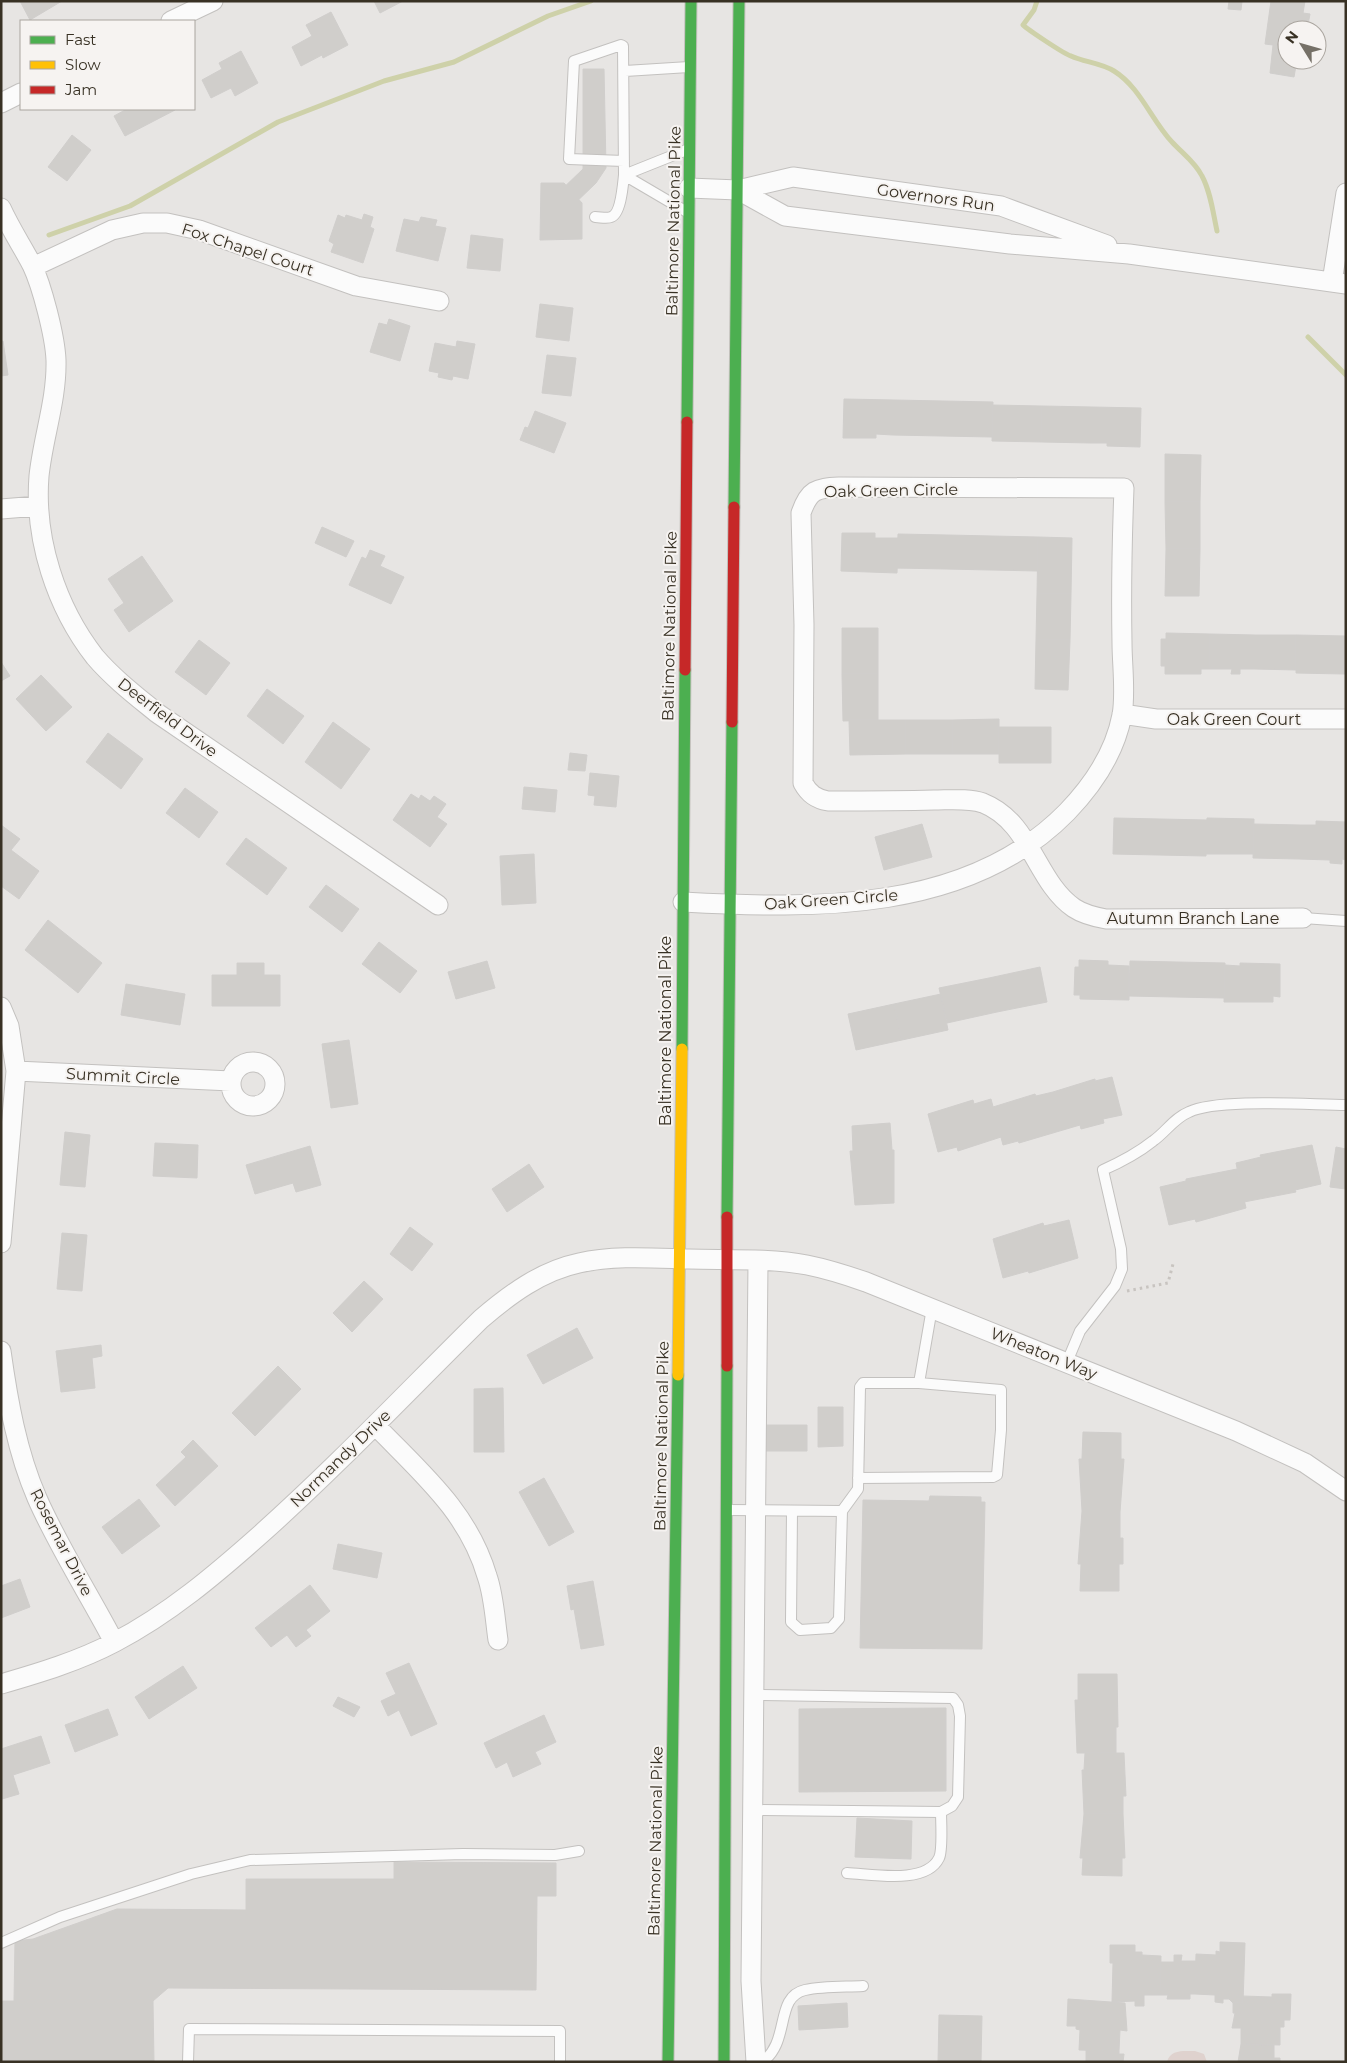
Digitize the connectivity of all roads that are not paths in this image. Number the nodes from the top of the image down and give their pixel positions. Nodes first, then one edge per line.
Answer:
1 (213, 1) edge
2 (691, 1) edge
3 (739, 1) edge
4 (173, 20) edge
5 (690, 67) junction
6 (625, 70) junction
7 (20, 94) edge
8 (1, 103) edge
9 (690, 148) junction
10 (624, 162) junction
11 (624, 176) junction
12 (689, 188) junction
13 (738, 190) junction
14 (1346, 193) edge
15 (1, 208) edge
16 (689, 213) junction
17 (595, 217) dead end
18 (1344, 219) edge
19 (1129, 254) junction
20 (33, 267) junction
21 (1339, 283) edge
22 (439, 301) dead end
23 (38, 506) junction
24 (1, 509) edge
25 (1122, 714) junction
26 (1346, 719) edge
27 (1028, 844) junction
28 (683, 902) junction
29 (438, 905) dead end
30 (730, 905) junction
31 (1303, 918) joint
32 (1346, 921) edge
33 (1, 1006) edge
34 (16, 1071) junction
35 (231, 1081) dead end
36 (1346, 1105) edge
37 (1, 1243) edge
38 (680, 1259) junction
39 (727, 1260) junction
40 (758, 1262) junction
41 (932, 1308) junction
42 (1, 1351) edge
43 (1066, 1362) junction
44 (919, 1383) junction
45 (375, 1425) junction
46 (858, 1478) junction
47 (1346, 1491) edge
48 (726, 1510) junction
49 (755, 1510) junction
50 (792, 1511) junction
51 (842, 1511) junction
52 (498, 1640) dead end
53 (114, 1642) junction
54 (1, 1684) edge
55 (754, 1695) junction
56 (752, 1810) junction
57 (941, 1812) junction
58 (579, 1851) dead end
59 (848, 1873) dead end
60 (1, 1943) edge
61 (863, 1986) dead end
62 (188, 2062) edge
63 (560, 2062) edge
64 (668, 2062) edge
65 (724, 2062) edge
66 (756, 2062) edge
67 (762, 2062) edge

1 - 4 street
2 - 5 main road, Baltimore National Pike
3 - 13 main road
5 - 6 lane
5 - 9 main road, Baltimore National Pike
6 - 10 lane
6 - 10 lane
7 - 8 street
9 - 11 lane
9 - 12 main road, Baltimore National Pike
10 - 11 lane
11 - 16 lane
11 - 17 lane
12 - 13 street, Governors Run
12 - 16 main road, Baltimore National Pike
13 - 19 street, Governors Run
13 - 19 street, Governors Run
13 - 30 main road
14 - 18 street
15 - 20 street, Deerfield Drive
16 - 28 main road, Baltimore National Pike
18 - 21 street
19 - 21 street, Governors Run
20 - 22 street, Fox Chapel Court
20 - 23 street, Deerfield Drive
23 - 24 street
23 - 29 street, Deerfield Drive
25 - 26 street, Oak Green Court
25 - 27 street, Oak Green Circle
25 - 27 street, Oak Green Circle
27 - 30 street, Oak Green Circle
27 - 31 street, Autumn Branch Lane
28 - 30 street, Oak Green Circle
28 - 38 main road, Baltimore National Pike
30 - 39 main road
31 - 32 lane
33 - 34 street
34 - 35 street, Summit Circle
34 - 37 street
36 - 43 lane
38 - 39 street, Normandy Drive
38 - 45 street, Normandy Drive
38 - 64 main road, Baltimore National Pike
39 - 40 street, Wheaton Way
39 - 48 main road
40 - 41 street, Wheaton Way
40 - 49 street
41 - 43 street, Wheaton Way
41 - 44 lane
42 - 53 street, Rosemar Drive
43 - 47 street, Wheaton Way
44 - 46 lane
44 - 46 lane
45 - 52 street
45 - 53 street, Normandy Drive
46 - 51 lane
48 - 49 lane
48 - 65 main road
49 - 50 lane
49 - 55 street
50 - 51 lane
50 - 51 lane
53 - 54 street, Normandy Drive
55 - 56 street
55 - 57 lane
56 - 57 lane
56 - 66 street
57 - 59 lane
58 - 60 lane
61 - 67 lane
62 - 63 lane

